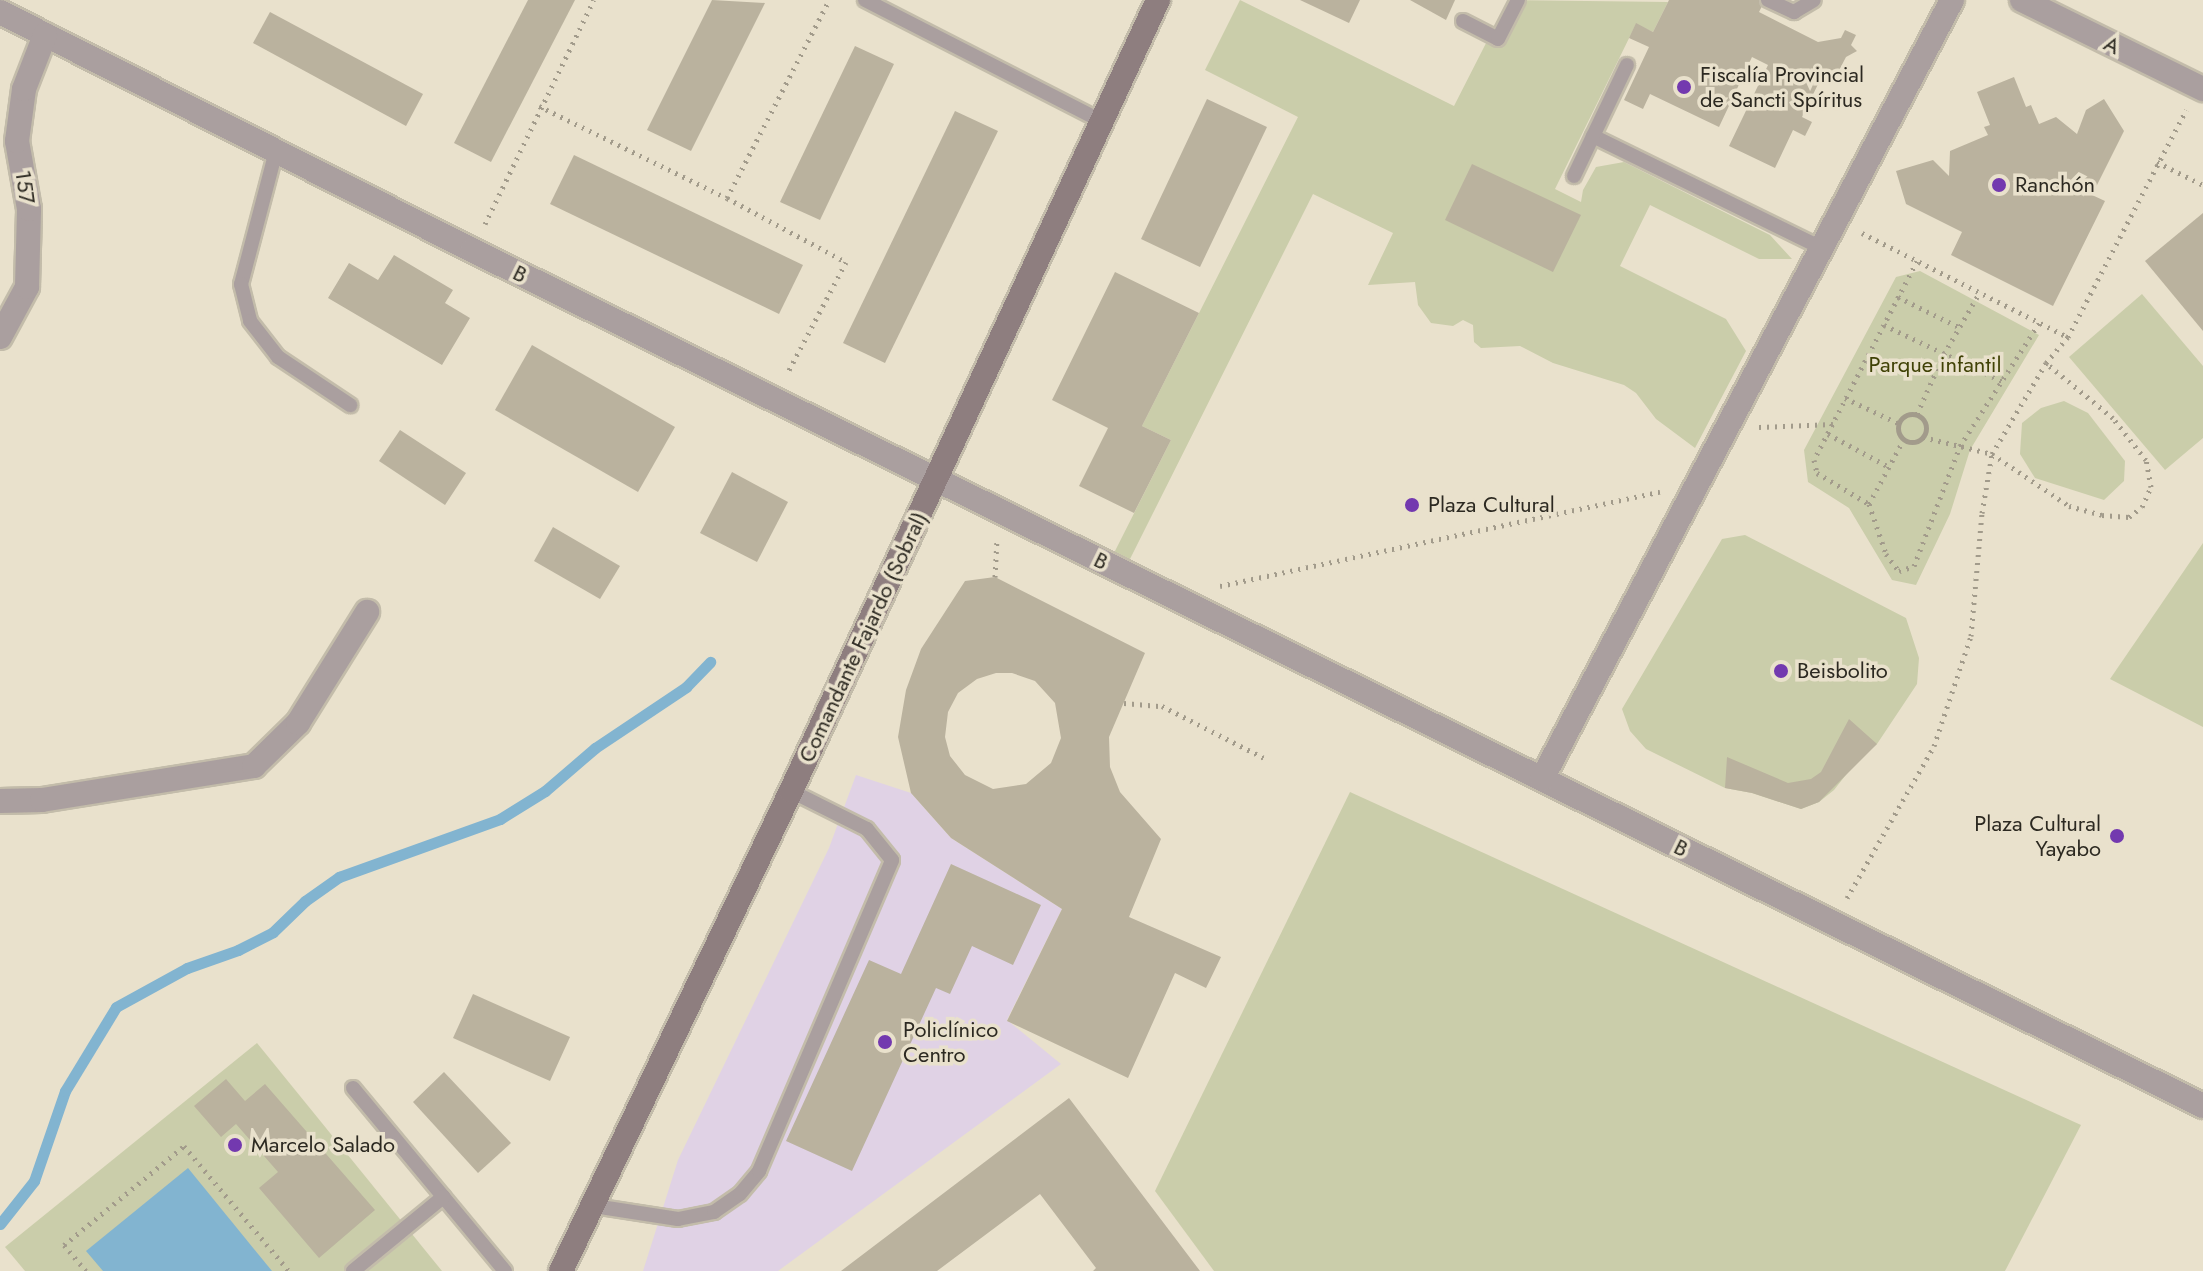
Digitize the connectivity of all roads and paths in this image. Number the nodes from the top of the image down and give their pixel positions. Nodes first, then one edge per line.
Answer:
1 (594, 0) edge
2 (829, 0) edge
3 (865, 0) edge
4 (1158, 0) edge
5 (1518, 0) edge
6 (1768, 0) edge
7 (1814, 0) edge
8 (1952, 0) edge
9 (2022, 0) edge
10 (0, 12) edge
11 (1463, 21) dead end
12 (45, 35) junction
13 (1627, 65) dead end
14 (2197, 95) edge
15 (539, 106) junction
16 (1101, 121) junction
17 (1593, 136) junction
18 (276, 151) junction
19 (2157, 162) junction
20 (1574, 176) dead end
21 (2203, 185) edge
22 (727, 198) junction
23 (1850, 227) dead end
24 (1822, 248) junction
25 (472, 250) junction
26 (1917, 261) junction
27 (1980, 292) junction
28 (1898, 297) junction
29 (2040, 322) junction
30 (1884, 325) junction
31 (1961, 328) junction
32 (0, 337) edge
33 (2068, 337) junction
34 (1944, 354) junction
35 (2046, 363) junction
36 (2002, 381) junction
37 (1845, 398) junction
38 (773, 399) junction
39 (350, 405) dead end
40 (1917, 414) junction
41 (1898, 423) junction
42 (1833, 424) junction
43 (1746, 427) dead end
44 (1828, 434) junction
45 (1923, 437) junction
46 (1904, 439) junction
47 (1960, 446) junction
48 (1992, 454) junction
49 (1889, 467) junction
50 (936, 480) junction
51 (1698, 484) junction
52 (1869, 504) junction
53 (1172, 597) junction
54 (367, 612) dead end
55 (1124, 703) dead end
56 (1264, 758) dead end
57 (1542, 779) junction
58 (791, 791) junction
59 (0, 801) edge
60 (1844, 903) dead end
61 (353, 1088) dead end
62 (2203, 1106) edge
63 (443, 1197) junction
64 (594, 1206) junction
65 (86, 1271) edge
66 (289, 1271) edge
67 (353, 1271) edge
68 (505, 1271) edge
69 (561, 1271) edge

1 - 15 path
2 - 22 path
3 - 16 lane
4 - 16 main road, Comandante Fajardo (Sobral)
5 - 11 lane
6 - 7 lane
8 - 24 street
9 - 14 street, A
10 - 12 street, B
12 - 18 street, B
12 - 32 street, 157
13 - 17 lane
14 - 19 path
15 - 22 path
15 - 25 path
16 - 50 main road, Comandante Fajardo (Sobral)
17 - 20 lane
17 - 24 lane
18 - 25 street, B
18 - 39 lane
19 - 21 path
19 - 33 path
22 - 38 path
23 - 26 path
24 - 51 street
25 - 38 street, B
26 - 27 path
26 - 28 path
27 - 29 path
27 - 31 path
28 - 30 path
28 - 31 path
29 - 33 path
29 - 36 path
30 - 34 path
30 - 37 path
31 - 34 path
33 - 35 path
34 - 36 path
34 - 40 path
35 - 48 path
35 - 48 path
36 - 47 path
37 - 41 path
37 - 42 path
38 - 50 street, B
40 - 41 path
40 - 45 path
41 - 46 path
42 - 43 path
42 - 44 path
44 - 49 path
44 - 52 path
45 - 46 path
45 - 47 path
46 - 49 path
47 - 48 path
47 - 52 path
48 - 60 path
49 - 52 path
50 - 53 street, B
50 - 58 main road, Comandante Fajardo (Sobral)
51 - 53 path
51 - 57 street
53 - 57 street, B
54 - 59 street
55 - 56 path
57 - 62 street, B
58 - 64 main road, Comandante Fajardo (Sobral)
58 - 64 lane
61 - 63 lane
63 - 67 lane
63 - 68 lane
64 - 69 main road, Comandante Fajardo (Sobral)
65 - 66 path

